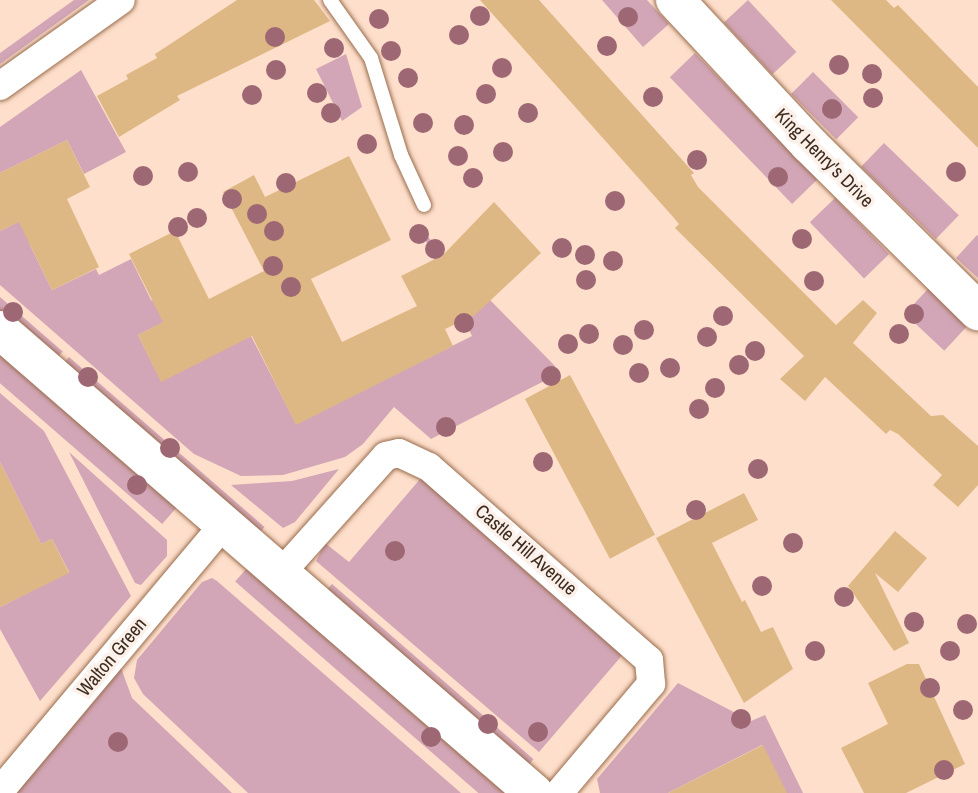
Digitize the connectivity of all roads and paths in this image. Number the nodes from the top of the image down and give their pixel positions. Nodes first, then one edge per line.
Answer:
1 (121, 0) edge
2 (330, 0) edge
3 (675, 0) edge
4 (0, 86) edge
5 (424, 205) dead end
6 (978, 312) edge
7 (0, 330) edge
8 (225, 523) junction
9 (281, 573) junction
10 (0, 791) edge
11 (534, 793) edge
12 (559, 793) edge

1 - 4 street
2 - 5 lane
3 - 6 street, King Henry's Drive
7 - 8 street
8 - 9 street
8 - 10 street, Walton Green
9 - 11 street
9 - 12 street, Castle Hill Avenue

